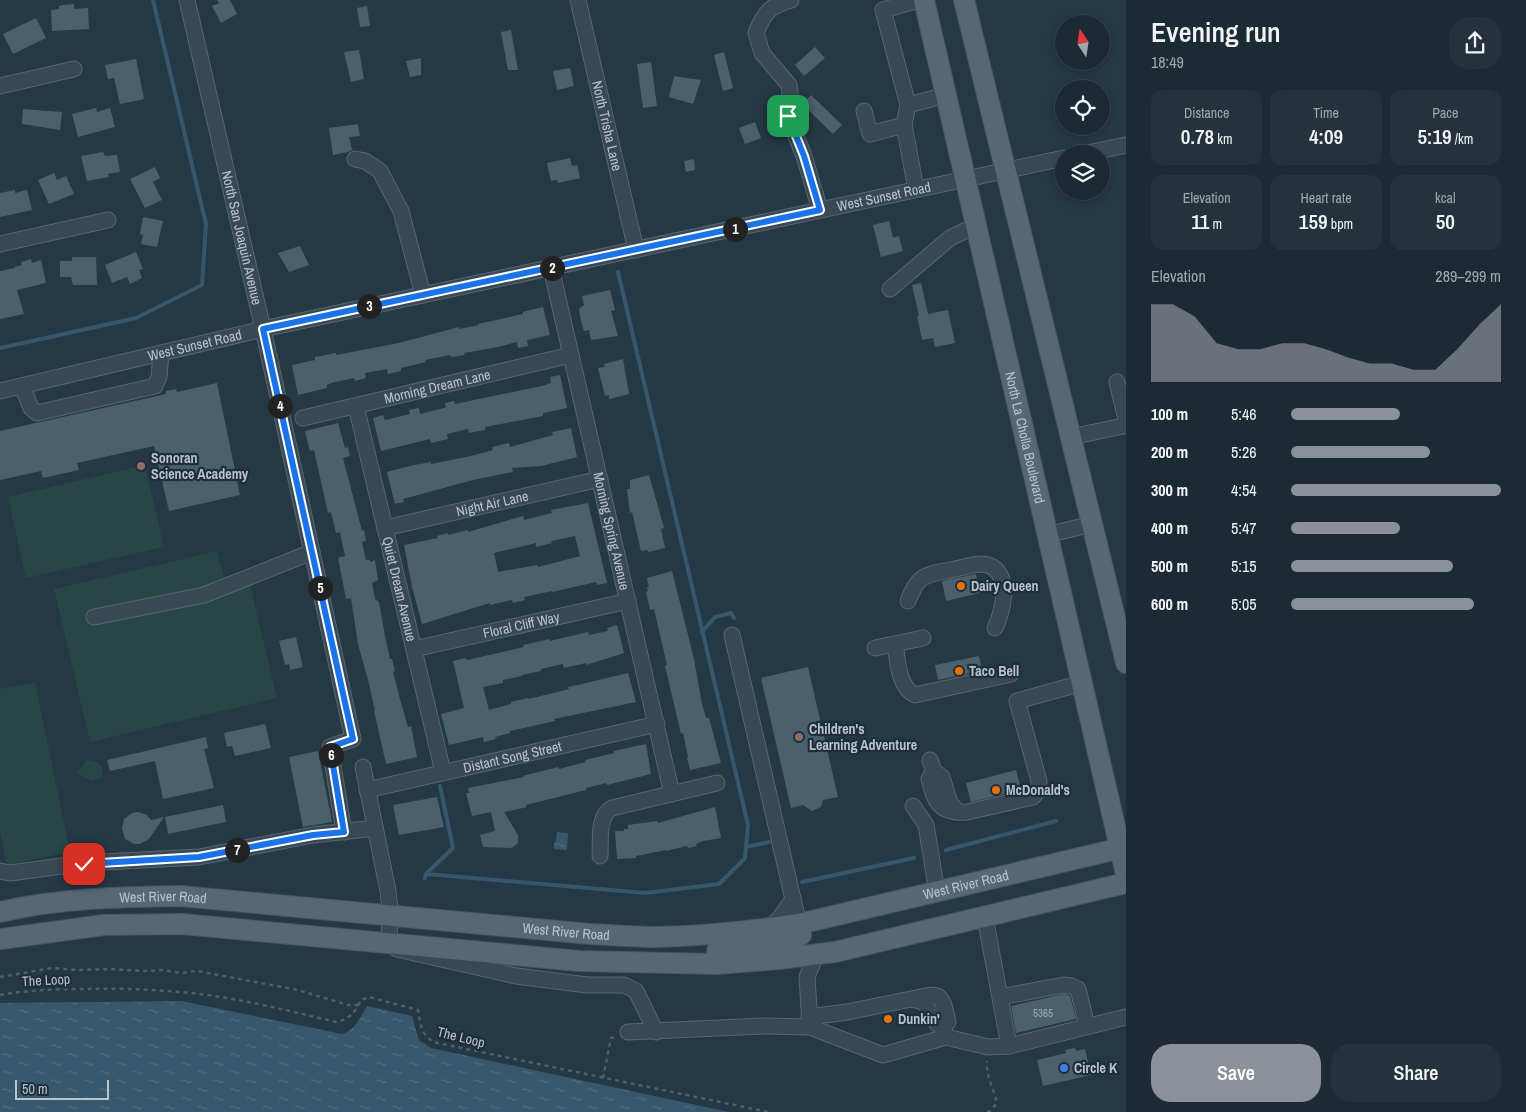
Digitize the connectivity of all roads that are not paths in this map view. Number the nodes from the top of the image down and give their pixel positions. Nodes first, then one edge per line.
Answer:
1 (188, 0) edge
2 (578, 0) edge
3 (791, 0) edge
4 (919, 0) edge
5 (924, 0) edge
6 (964, 0) edge
7 (74, 69) dead end
8 (0, 86) edge
9 (946, 95) junction
10 (908, 105) junction
11 (864, 111) dead end
12 (904, 125) junction
13 (1126, 145) edge
14 (1110, 148) edge
15 (355, 159) dead end
16 (1055, 160) edge
17 (1006, 170) junction
18 (966, 178) junction
19 (916, 189) junction
20 (820, 210) junction
21 (108, 220) dead end
22 (976, 225) junction
23 (0, 244) edge
24 (636, 250) junction
25 (551, 268) junction
26 (890, 289) dead end
27 (423, 295) junction
28 (263, 329) junction
29 (161, 353) junction
30 (571, 355) junction
31 (1117, 382) dead end
32 (22, 386) junction
33 (0, 391) edge
34 (356, 406) junction
35 (303, 418) dead end
36 (1124, 423) edge
37 (1071, 437) junction
38 (600, 479) junction
39 (1092, 524) junction
40 (385, 528) junction
41 (1048, 535) junction
42 (312, 552) junction
43 (628, 601) junction
44 (908, 601) dead end
45 (94, 618) dead end
46 (995, 628) dead end
47 (732, 635) dead end
48 (924, 638) dead end
49 (895, 644) junction
50 (875, 648) dead end
51 (414, 649) junction
52 (1126, 663) edge
53 (1011, 674) dead end
54 (1082, 683) junction
55 (656, 724) junction
56 (932, 765) dead end
57 (362, 767) dead end
58 (443, 772) junction
59 (717, 783) dead end
60 (367, 790) junction
61 (672, 794) junction
62 (913, 806) dead end
63 (375, 828) junction
64 (344, 832) junction
65 (1123, 848) edge
66 (600, 856) dead end
67 (0, 871) edge
68 (1126, 874) edge
69 (1126, 883) edge
70 (937, 892) junction
71 (793, 899) junction
72 (0, 912) edge
73 (391, 916) junction
74 (985, 916) junction
75 (799, 924) junction
76 (766, 929) junction
77 (0, 939) edge
78 (388, 942) junction
79 (816, 955) junction
80 (655, 964) junction
81 (1000, 997) junction
82 (1126, 1018) edge
83 (810, 1022) junction
84 (1087, 1026) junction
85 (628, 1032) road end
86 (656, 1032) junction
87 (945, 1032) junction
88 (1009, 1046) junction

1 - 28 street, North San Joaquin Avenue
2 - 24 street, North Trisha Lane
3 - 20 street
4 - 10 street
5 - 9 main road, North La Cholla Boulevard
6 - 17 main road
7 - 8 street
9 - 10 street
9 - 18 main road, North La Cholla Boulevard
10 - 12 street
11 - 12 street
12 - 19 street
13 - 14 street
15 - 27 street
16 - 17 street, West Sunset Road
17 - 18 street, West Sunset Road
17 - 37 main road
18 - 19 street, West Sunset Road
18 - 22 main road, North La Cholla Boulevard
19 - 20 street, West Sunset Road
20 - 24 street, West Sunset Road
21 - 23 street
22 - 26 street
22 - 41 main road, North La Cholla Boulevard
24 - 25 street, West Sunset Road
25 - 27 street, West Sunset Road
25 - 30 street, Morning Spring Avenue
27 - 28 street, West Sunset Road
28 - 29 street, West Sunset Road
28 - 42 street, North San Joaquin Avenue
29 - 32 street, West Sunset Road
29 - 32 street
30 - 34 street, Morning Dream Lane
30 - 38 street, Morning Spring Avenue
31 - 36 street
32 - 33 street, West Sunset Road
34 - 35 street, Morning Dream Lane
34 - 40 street, Quiet Dream Avenue
36 - 37 street
37 - 39 main road
38 - 40 street, Night Air Lane
38 - 43 street, Morning Spring Avenue
39 - 41 street
39 - 52 main road
40 - 51 street, Quiet Dream Avenue
41 - 54 main road, North La Cholla Boulevard
42 - 45 street
42 - 64 street, North San Joaquin Avenue
43 - 51 street, Floral Cliff Way
43 - 55 street, Morning Spring Avenue
44 - 46 street
47 - 71 street
48 - 49 street
49 - 50 street
49 - 53 street
51 - 58 street, Quiet Dream Avenue
54 - 56 street
54 - 65 main road, North La Cholla Boulevard
55 - 58 street, Distant Song Street
55 - 61 street, Morning Spring Avenue
57 - 60 street
58 - 60 street, Distant Song Street
59 - 61 street
60 - 63 street
61 - 66 street
62 - 70 street
63 - 64 street
63 - 73 street
64 - 67 street
65 - 68 main road, North La Cholla Boulevard
65 - 70 main road, West River Road
69 - 74 main road, West River Road
70 - 75 main road, West River Road
71 - 75 street
71 - 76 street
72 - 73 main road, West River Road
73 - 76 main road, West River Road
73 - 78 street
74 - 79 main road, West River Road
74 - 81 street
75 - 76 main road, West River Road
75 - 80 main road
77 - 78 main road, West River Road
78 - 80 main road, West River Road
78 - 86 street
79 - 80 main road, West River Road
79 - 83 street
81 - 84 street
81 - 88 street
82 - 84 street
83 - 86 street
83 - 87 street
83 - 87 street
84 - 88 street
85 - 86 street
87 - 88 street

